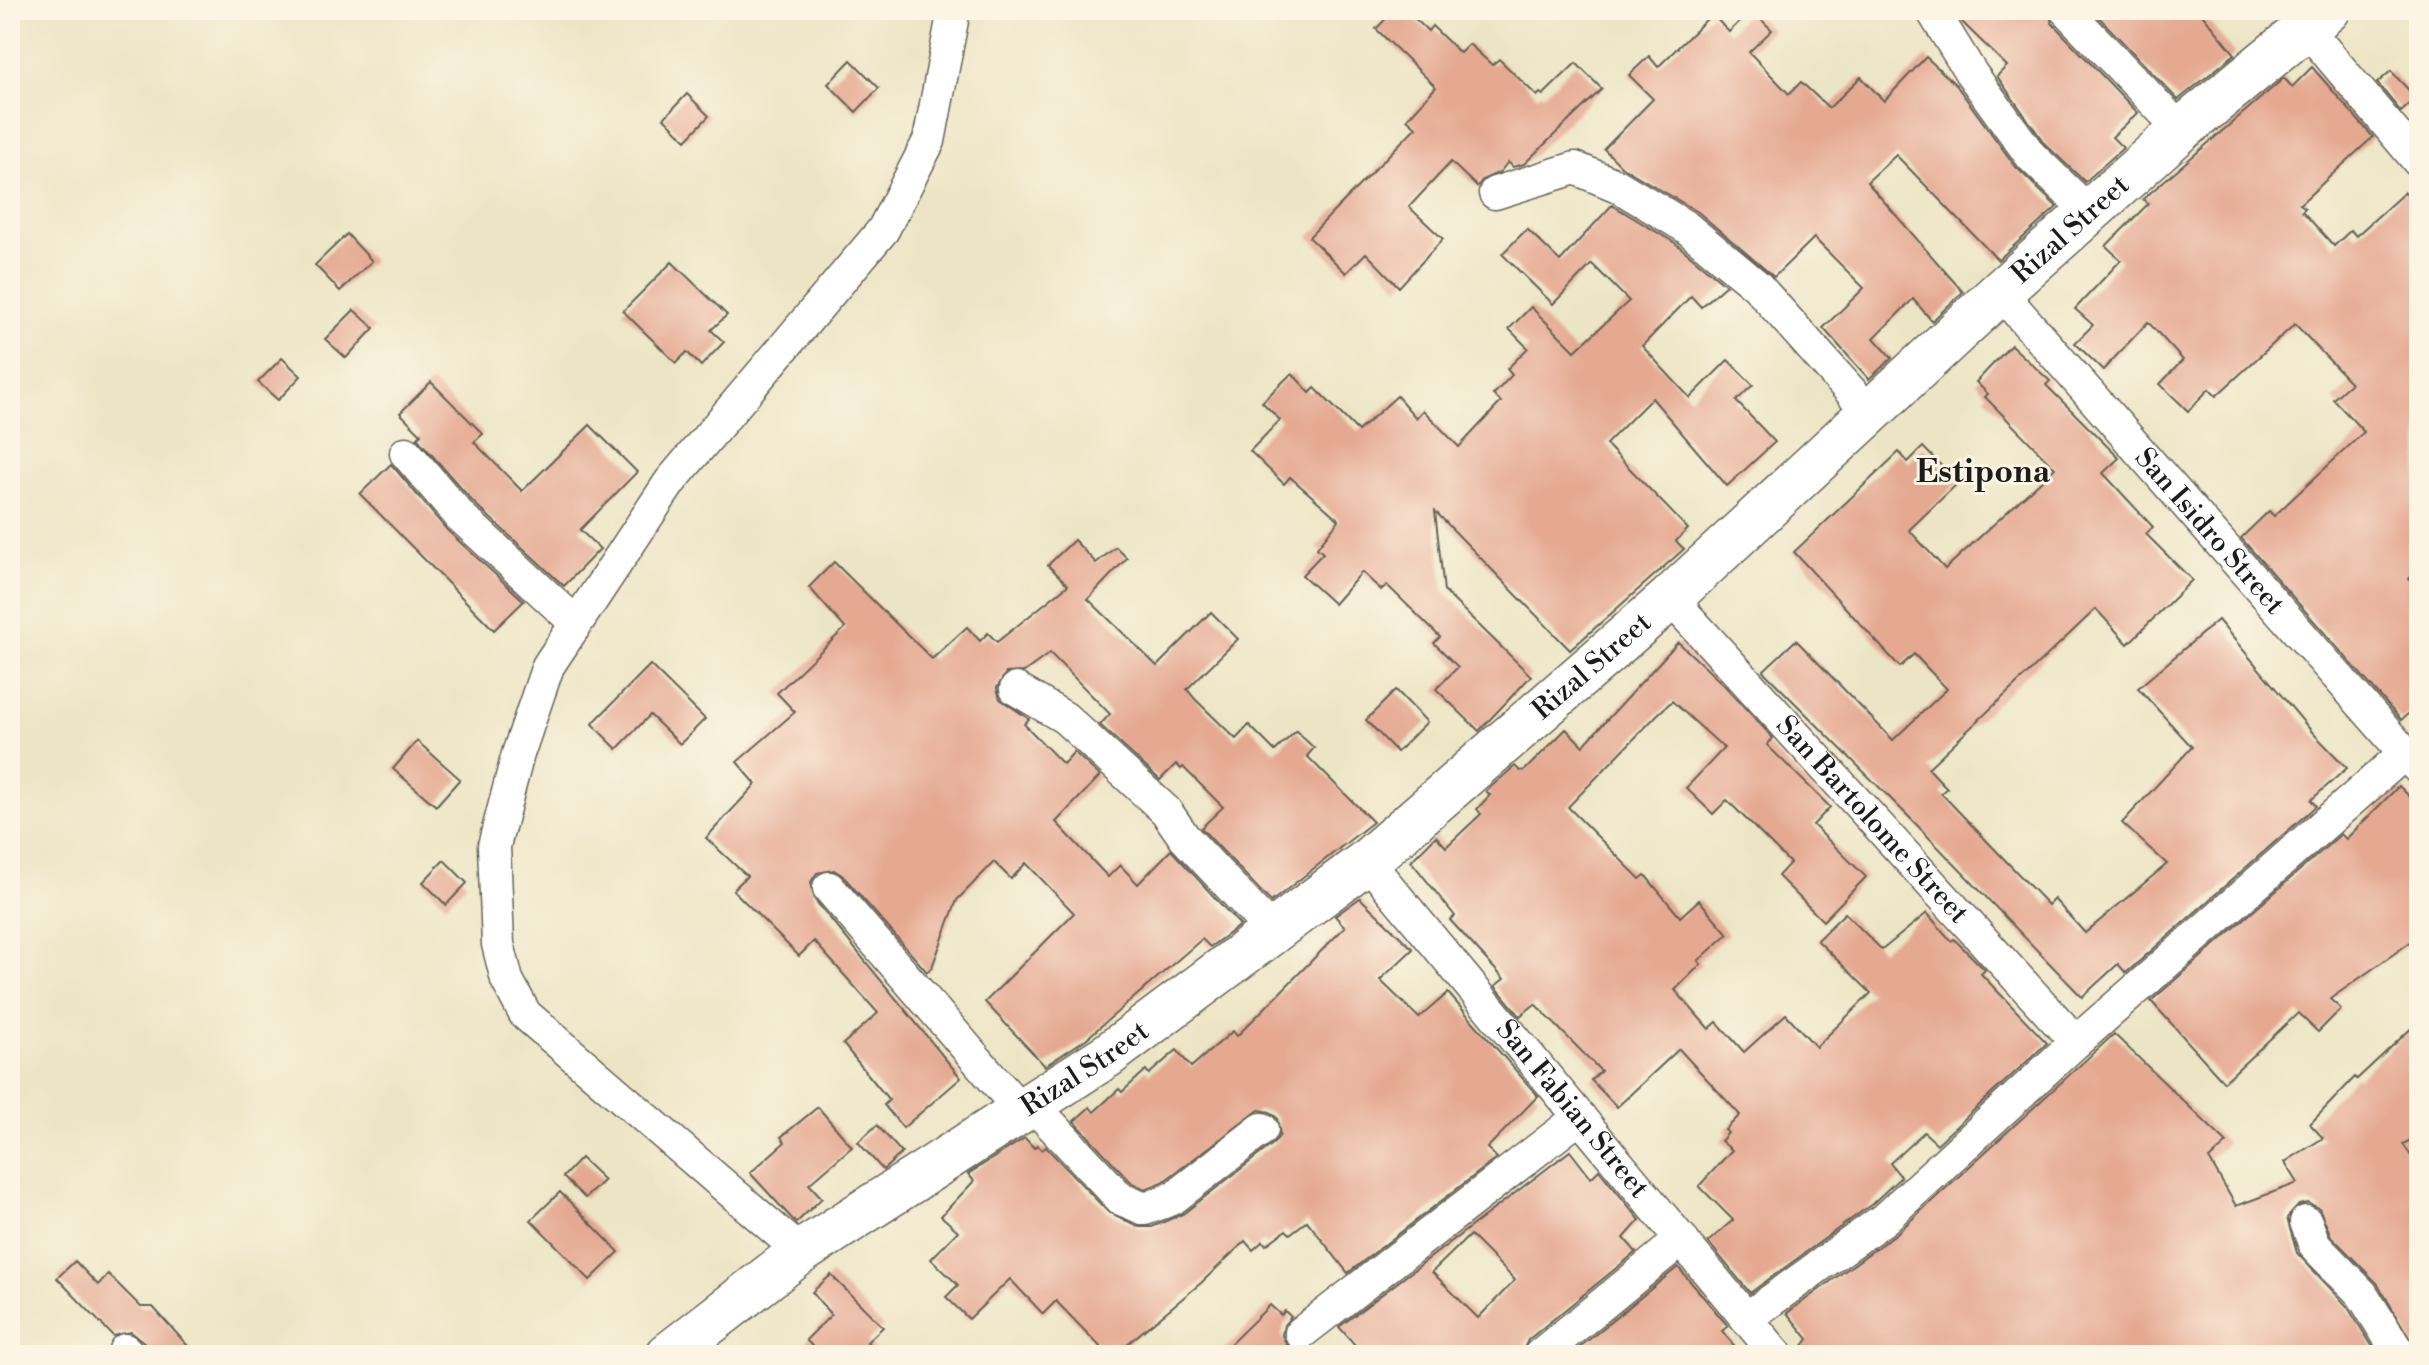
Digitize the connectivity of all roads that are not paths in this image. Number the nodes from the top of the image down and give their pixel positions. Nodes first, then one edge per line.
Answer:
1 (954, 10) edge
2 (1932, 10) edge
3 (2066, 10) edge
4 (2317, 16) edge
5 (2181, 130) junction
6 (2419, 162) edge
7 (1495, 193) dead end
8 (2089, 212) junction
9 (2000, 292) junction
10 (1870, 413) junction
11 (406, 453) dead end
12 (1670, 598) junction
13 (576, 623) junction
14 (1016, 689) dead end
15 (2412, 761) edge
16 (1367, 861) junction
17 (829, 888) dead end
18 (1273, 932) junction
19 (2076, 1042) junction
20 (1026, 1108) junction
21 (1580, 1117) junction
22 (1262, 1129) dead end
23 (2306, 1222) dead end
24 (1682, 1239) junction
25 (801, 1252) junction
26 (1747, 1318) junction
27 (1301, 1333) dead end
28 (668, 1355) edge
29 (1540, 1355) edge
30 (1777, 1355) edge
31 (2400, 1355) edge

1 - 13 street
2 - 8 street
3 - 5 street
4 - 5 main road, Rizal Street
4 - 6 street
5 - 8 main road, Rizal Street
7 - 10 street
8 - 9 main road, Rizal Street
9 - 10 main road, Rizal Street
9 - 15 street, San Isidro Street
10 - 12 main road, Rizal Street
11 - 13 street
12 - 16 main road, Rizal Street
12 - 19 street, San Bartolome Street
13 - 25 street
14 - 18 street
15 - 19 street
16 - 18 main road, Rizal Street
16 - 21 street, San Fabian Street
17 - 20 street
18 - 20 main road, Rizal Street
19 - 26 street
20 - 22 street
20 - 25 main road, Rizal Street
21 - 24 street, San Fabian Street
21 - 27 street
23 - 31 street
24 - 26 street, San Fabian Street
24 - 29 street
25 - 28 main road, Rizal Street
26 - 30 street, San Fabian Street

